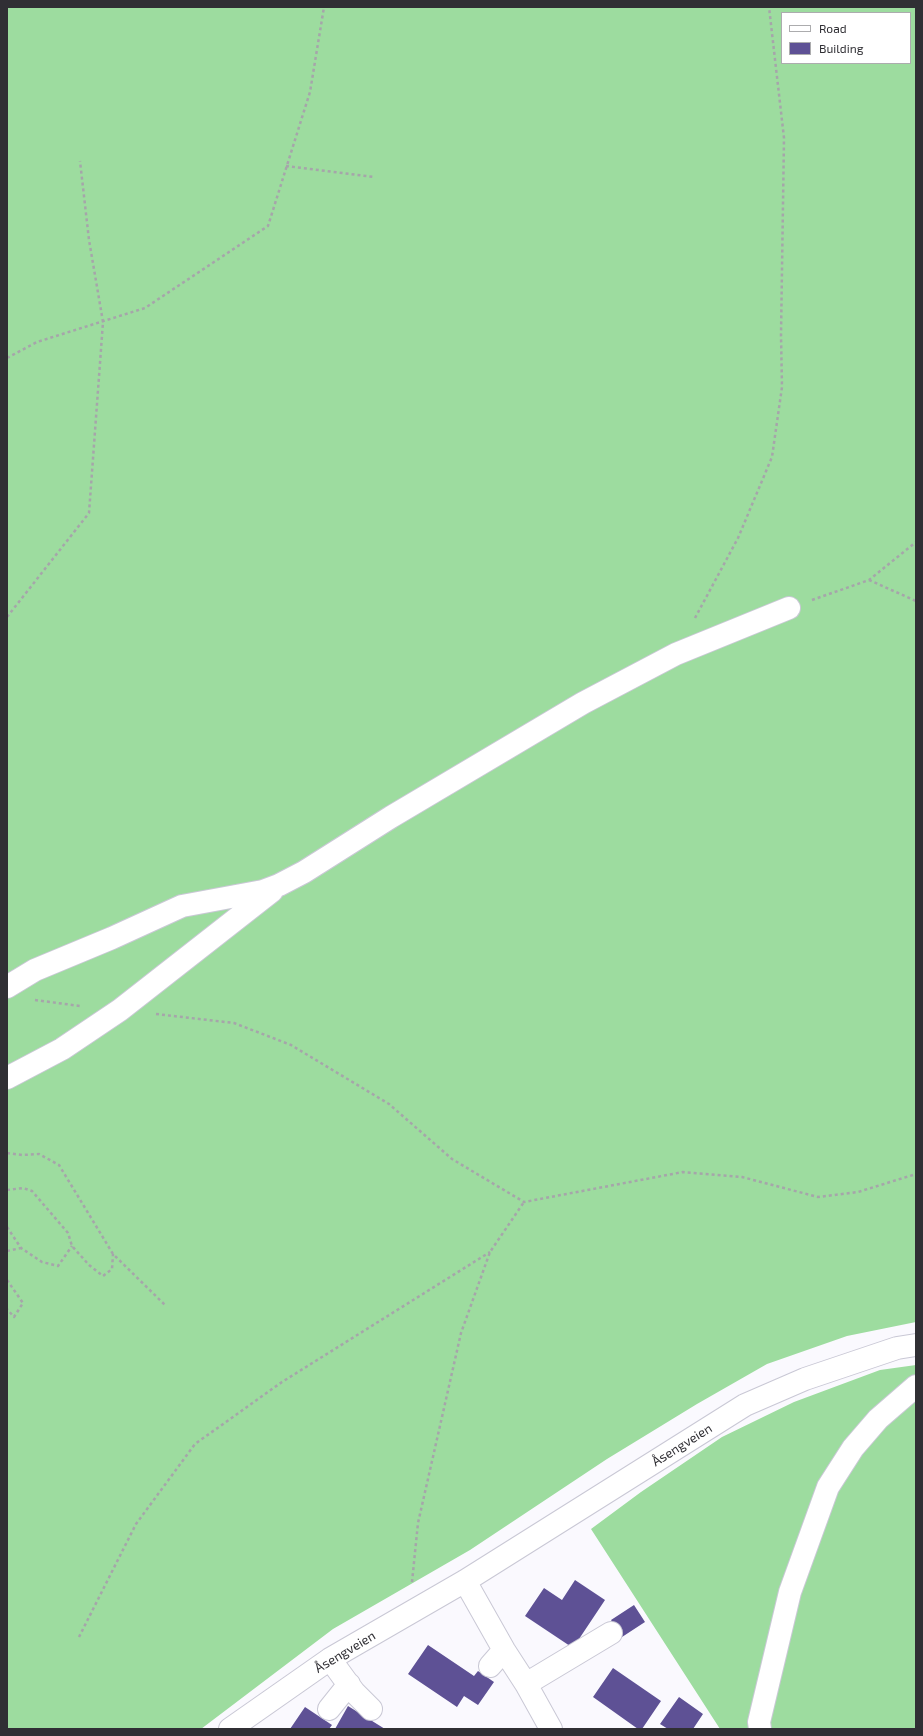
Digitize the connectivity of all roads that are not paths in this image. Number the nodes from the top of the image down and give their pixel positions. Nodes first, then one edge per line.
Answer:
1 (789, 608) road end
2 (279, 885) junction
3 (7, 987) edge
4 (7, 1078) edge
5 (916, 1346) edge
6 (916, 1386) edge
7 (465, 1581) junction
8 (611, 1633) dead end
9 (330, 1659) junction
10 (349, 1684) junction
11 (526, 1684) junction
12 (329, 1709) dead end
13 (371, 1709) dead end
14 (230, 1729) edge
15 (551, 1729) edge
16 (760, 1729) edge

1 - 2 street
2 - 3 street
2 - 4 street
5 - 7 street, Åsengveien
6 - 16 street
7 - 9 street, Åsengveien
7 - 11 street
8 - 11 street
9 - 10 street
9 - 14 street, Åsengveien
10 - 12 street
10 - 13 street
11 - 15 street

